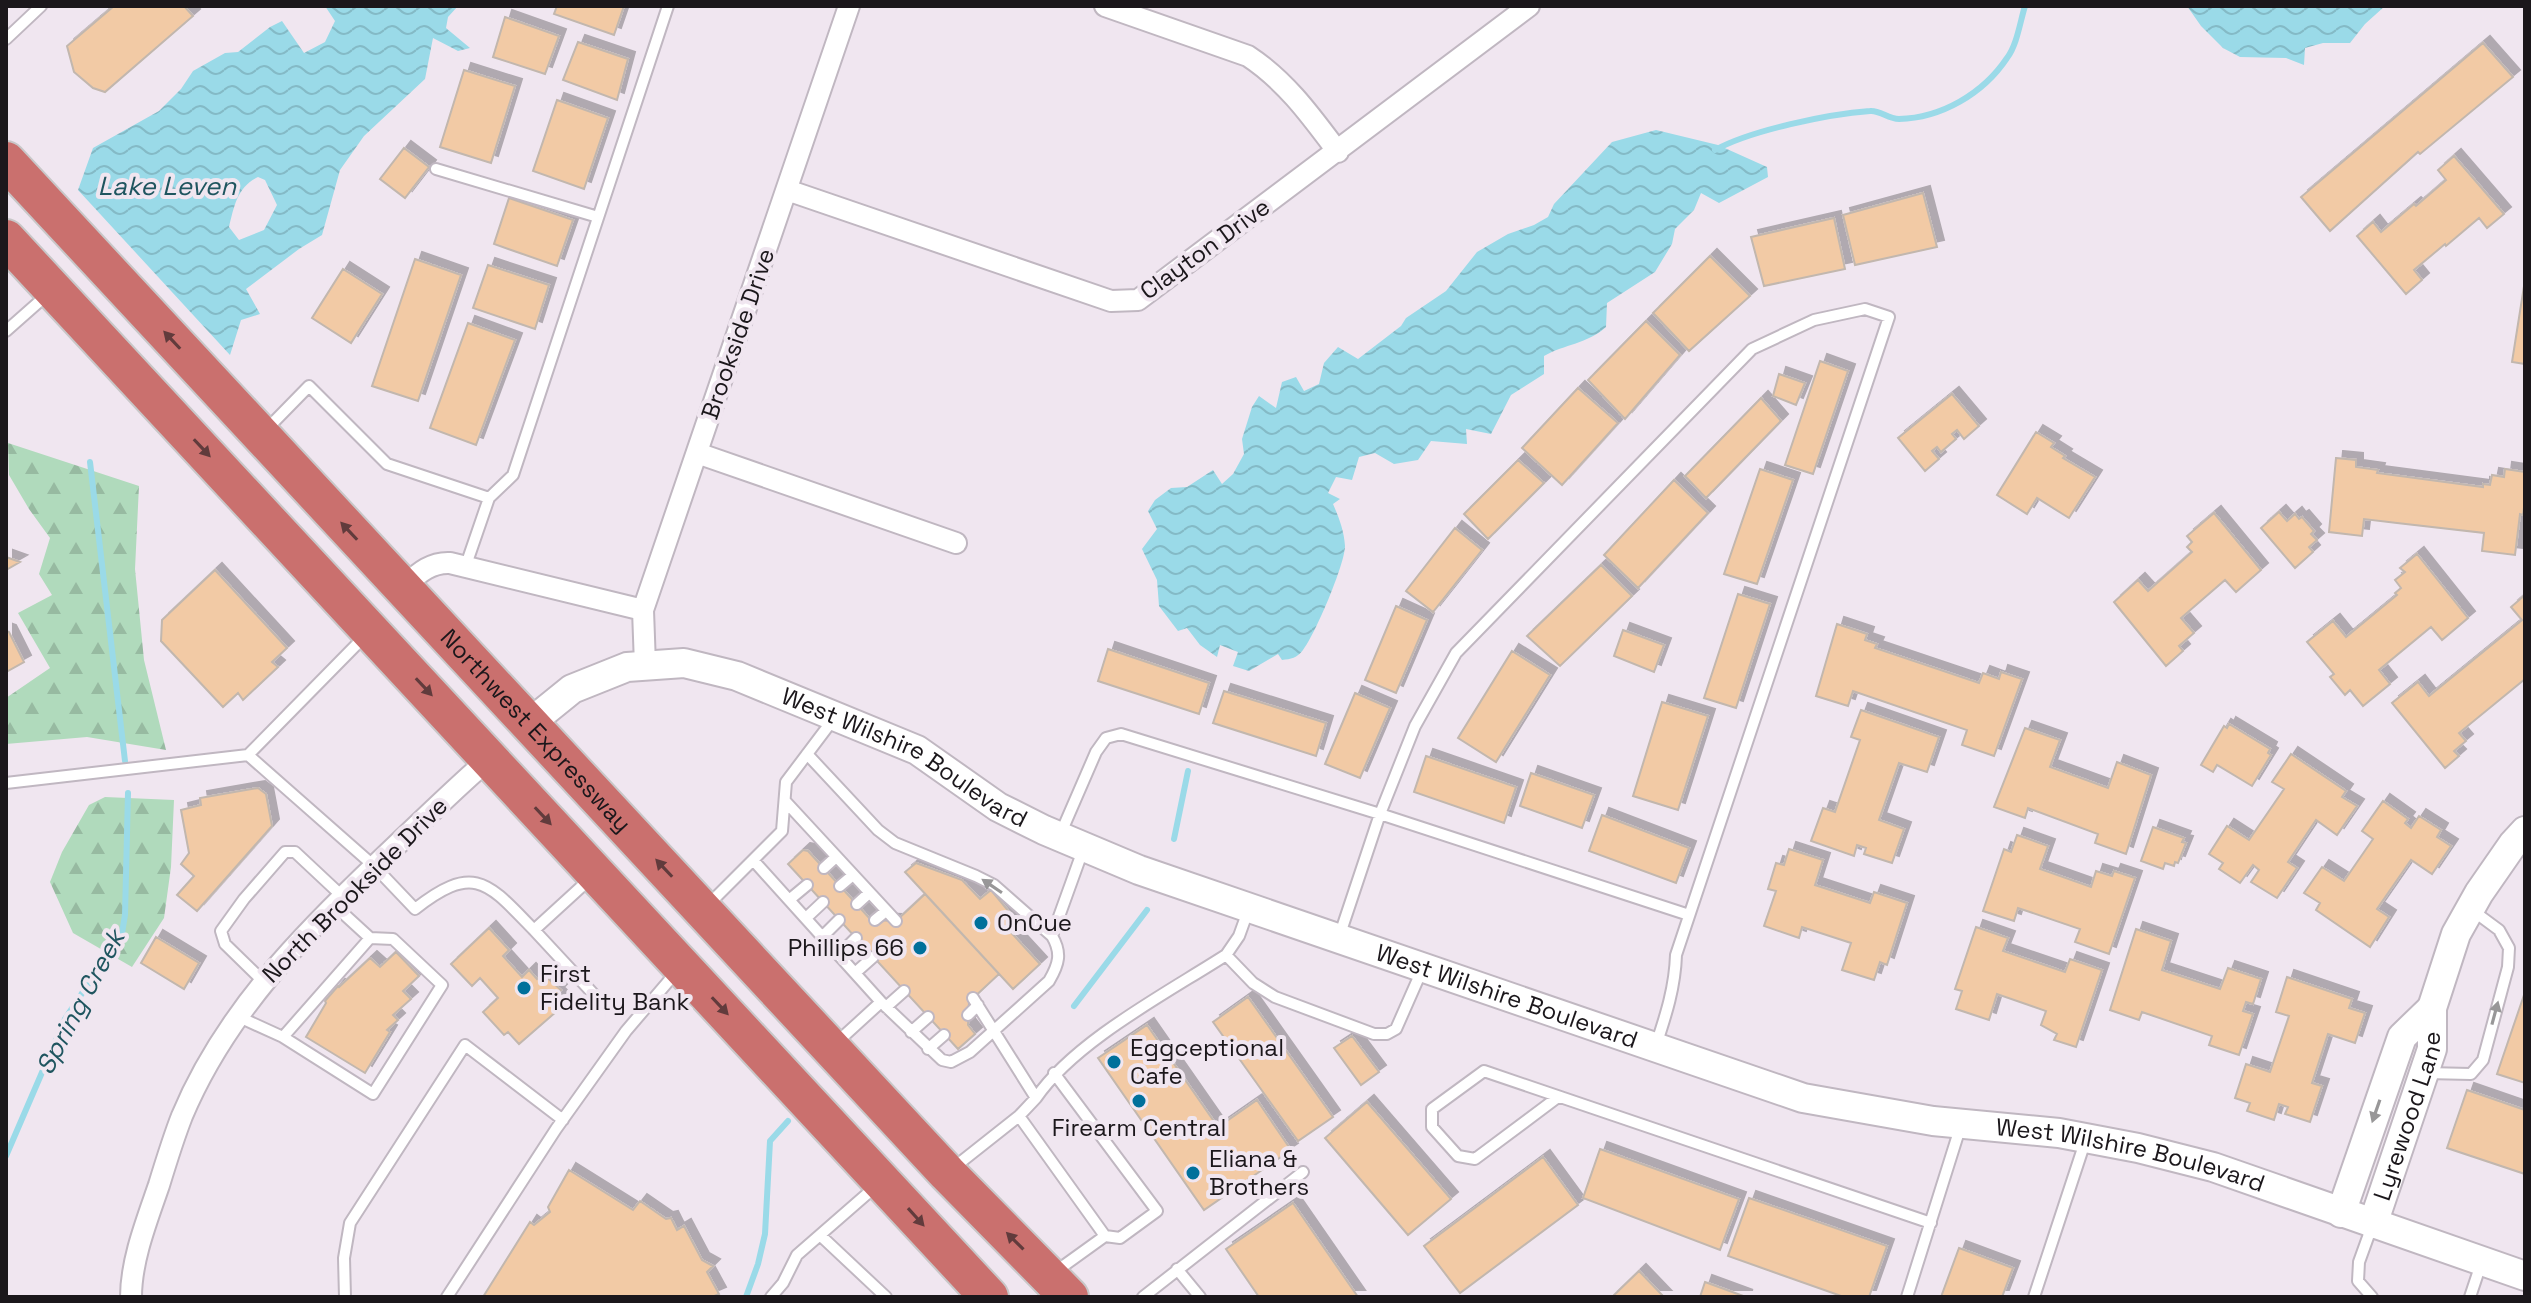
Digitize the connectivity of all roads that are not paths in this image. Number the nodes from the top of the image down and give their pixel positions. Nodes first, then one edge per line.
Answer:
1 (41, 6) edge
2 (668, 6) edge
3 (849, 6) edge
4 (1105, 6) edge
5 (1529, 6) edge
6 (6, 39) edge
7 (1338, 152) junction
8 (6, 161) edge
9 (436, 169) dead end
10 (787, 190) junction
11 (598, 217) junction
12 (6, 239) edge
13 (53, 288) junction
14 (6, 331) edge
15 (260, 435) junction
16 (697, 453) junction
17 (489, 498) junction
18 (956, 543) dead end
19 (466, 565) junction
20 (402, 588) junction
21 (643, 610) junction
22 (370, 630) junction
23 (645, 665) junction
24 (837, 716) junction
25 (530, 723) junction
26 (807, 754) junction
27 (248, 755) junction
28 (489, 759) junction
29 (6, 783) edge
30 (785, 801) junction
31 (1380, 814) junction
32 (2525, 831) edge
33 (1072, 842) junction
34 (836, 857) junction
35 (753, 860) junction
36 (374, 866) junction
37 (824, 868) dead end
38 (596, 873) junction
39 (853, 875) junction
40 (807, 885) dead end
41 (840, 886) dead end
42 (869, 893) junction
43 (338, 900) junction
44 (789, 900) junction
45 (823, 902) dead end
46 (857, 904) dead end
47 (1249, 908) junction
48 (2470, 909) junction
49 (703, 910) junction
50 (886, 911) junction
51 (1689, 915) junction
52 (806, 918) junction
53 (839, 920) dead end
54 (875, 920) dead end
55 (896, 921) dead end
56 (534, 930) junction
57 (1052, 936) junction
58 (822, 937) junction
59 (370, 938) junction
60 (856, 938) dead end
61 (1338, 939) junction
62 (839, 955) junction
63 (1226, 955) junction
64 (873, 957) dead end
65 (682, 965) junction
66 (1422, 968) junction
67 (855, 973) junction
68 (263, 981) junction
69 (904, 991) dead end
70 (599, 1000) dead end
71 (883, 1004) junction
72 (2432, 1008) junction
73 (968, 1015) dead end
74 (239, 1017) junction
75 (928, 1017) dead end
76 (994, 1031) junction
77 (911, 1032) junction
78 (944, 1035) dead end
79 (283, 1037) junction
80 (831, 1048) junction
81 (1655, 1048) junction
82 (928, 1049) junction
83 (2424, 1072) junction
84 (1054, 1073) junction
85 (1558, 1097) junction
86 (1036, 1098) junction
87 (1019, 1116) junction
88 (563, 1120) junction
89 (1961, 1123) junction
90 (2087, 1138) junction
91 (1303, 1172) dead end
92 (947, 1173) junction
93 (883, 1181) junction
94 (2341, 1213) junction
95 (1931, 1223) junction
96 (2373, 1224) junction
97 (821, 1236) junction
98 (1105, 1236) junction
99 (2482, 1261) junction
100 (1177, 1269) junction
101 (2525, 1276) edge
102 (1060, 1286) edge
103 (979, 1291) edge
104 (131, 1297) edge
105 (345, 1297) edge
106 (447, 1297) edge
107 (771, 1297) edge
108 (886, 1297) edge
109 (1143, 1297) edge
110 (1200, 1297) edge
111 (1907, 1297) edge
112 (2034, 1297) edge
113 (2372, 1297) edge
114 (2470, 1297) edge

1 - 6 lane
2 - 11 lane
3 - 10 street, Brookside Drive
4 - 7 street
5 - 7 street, Clayton Drive
7 - 10 street, Clayton Drive
15 -> 8 highway, Northwest Expressway
9 - 11 lane
10 - 16 street, Brookside Drive
11 - 17 lane
12 - 13 highway
13 - 14 lane
13 -> 22 highway
15 - 17 lane
20 -> 15 highway, Northwest Expressway
16 - 18 street
16 - 21 street, Brookside Drive
17 - 19 lane
19 - 20 street
19 - 21 street
20 - 25 highway, Northwest Expressway
21 - 23 street, Brookside Drive
22 - 27 lane
22 -> 28 highway
23 - 24 main road, West Wilshire Boulevard
23 - 25 main road, West Wilshire Boulevard
24 - 26 lane
24 - 33 main road, West Wilshire Boulevard
25 - 28 highway
49 -> 25 highway, Northwest Expressway
26 - 30 lane
57 -> 26 lane
27 - 29 lane
27 - 36 lane
28 - 36 street, North Brookside Drive
28 -> 38 highway
30 - 34 lane
30 - 35 lane
31 - 33 lane
31 - 51 lane
31 - 51 lane
31 - 61 lane
32 - 48 main road, Lyrewood Lane
33 - 47 main road, West Wilshire Boulevard
33 - 57 lane
34 - 37 lane
34 - 39 lane
35 - 44 lane
35 - 49 lane
36 - 43 street, North Brookside Drive
36 - 56 lane
38 - 56 lane
38 - 65 highway
39 - 41 lane
39 - 42 lane
40 - 44 lane
42 - 46 lane
42 - 50 lane
43 - 59 lane
43 - 68 street, North Brookside Drive
43 - 68 lane
44 - 52 lane
45 - 52 lane
47 - 61 main road, West Wilshire Boulevard
47 - 63 lane
48 - 72 main road, Lyrewood Lane
83 -> 48 lane
49 - 80 highway, Northwest Expressway
50 - 54 lane
50 - 55 lane
51 - 81 lane
52 - 58 lane
53 - 58 lane
56 - 70 lane
57 - 76 lane
58 - 62 lane
59 - 79 lane
59 - 79 lane
60 - 62 lane
61 - 66 main road, West Wilshire Boulevard
62 - 67 lane
63 - 66 lane
63 - 84 lane
64 - 67 lane
65 - 88 lane
65 -> 93 highway
66 - 81 main road, West Wilshire Boulevard
67 - 71 lane
68 - 74 street, North Brookside Drive
69 - 71 lane
71 - 77 lane
71 - 80 lane
72 - 83 main road, Lyrewood Lane
72 -> 94 main road, Lyrewood Lane
73 - 76 lane
74 - 79 lane
74 - 104 street, North Brookside Drive
75 - 77 lane
76 - 82 lane
76 - 86 lane
77 - 82 lane
78 - 82 lane
80 - 92 highway, Northwest Expressway
81 - 89 main road, West Wilshire Boulevard
83 - 96 main road, Lyrewood Lane
84 - 86 lane
84 - 98 lane
85 - 85 lane
85 - 95 lane
86 - 87 lane
87 - 92 lane
87 - 98 lane
88 - 105 lane
88 - 106 lane
89 - 90 main road, West Wilshire Boulevard
89 - 95 lane
90 - 94 main road, West Wilshire Boulevard
90 - 112 lane
91 - 100 lane
102 -> 92 highway, Northwest Expressway
93 - 97 lane
93 -> 103 highway
94 - 96 main road, West Wilshire Boulevard
95 - 111 lane
96 - 99 main road, West Wilshire Boulevard
96 - 113 lane
97 - 107 lane
97 - 108 lane
98 - 102 lane
99 - 101 main road, West Wilshire Boulevard
99 - 114 lane
100 - 109 lane
100 - 110 lane

